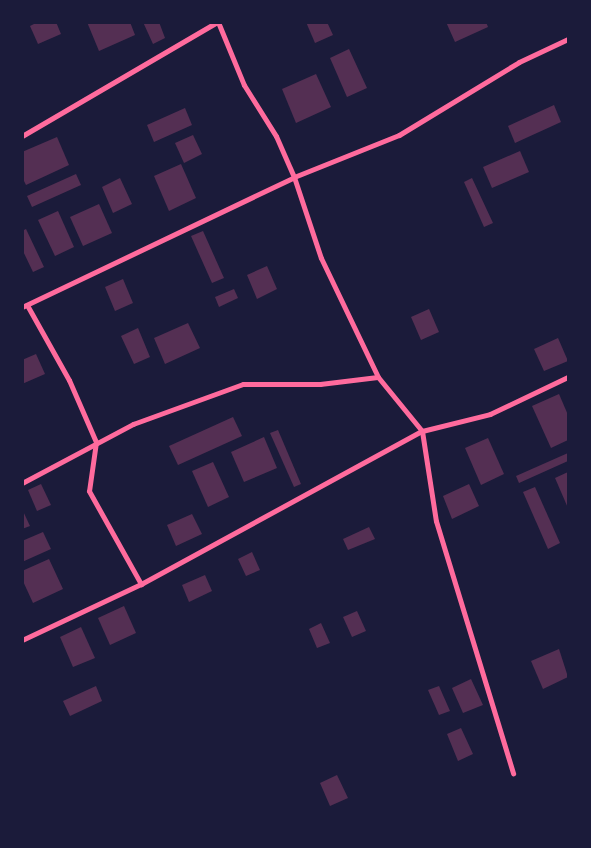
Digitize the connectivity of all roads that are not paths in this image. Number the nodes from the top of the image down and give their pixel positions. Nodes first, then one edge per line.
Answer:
1 (218, 22) edge
2 (568, 39) edge
3 (22, 136) edge
4 (294, 176) junction
5 (25, 306) edge
6 (378, 377) junction
7 (568, 377) edge
8 (422, 431) junction
9 (96, 442) junction
10 (22, 483) edge
11 (141, 584) junction
12 (22, 640) edge
13 (513, 773) dead end

1 - 3 street
1 - 4 street
2 - 4 street
4 - 5 street
4 - 6 street
5 - 9 street
6 - 8 street
6 - 9 street
7 - 8 street
8 - 11 street
8 - 13 street
9 - 10 street
9 - 11 street
11 - 12 street

